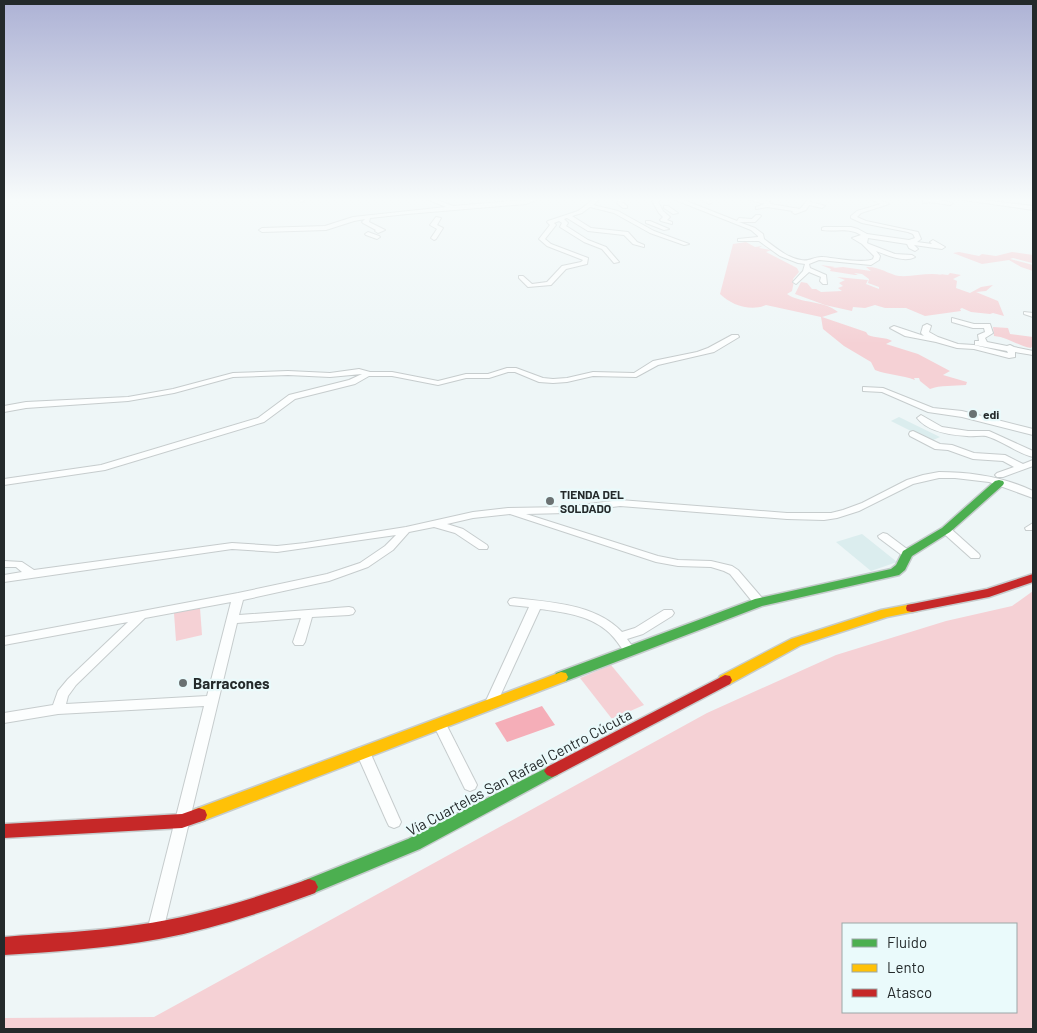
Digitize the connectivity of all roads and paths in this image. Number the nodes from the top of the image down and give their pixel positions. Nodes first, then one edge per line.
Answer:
1 (555, 247) edge
2 (602, 247) edge
3 (772, 247) edge
4 (871, 247) edge
5 (878, 247) edge
6 (911, 247) edge
7 (915, 249) dead end
8 (877, 256) junction
9 (912, 257) dead end
10 (616, 262) dead end
11 (809, 262) junction
12 (904, 264) dead end
13 (806, 269) junction
14 (521, 277) dead end
15 (796, 282) dead end
16 (825, 283) dead end
17 (956, 322) dead end
18 (927, 326) dead end
19 (894, 328) dead end
20 (735, 337) dead end
21 (941, 341) junction
22 (984, 344) junction
23 (974, 347) junction
24 (1010, 347) junction
25 (1033, 353) edge
26 (368, 374) junction
27 (866, 389) dead end
28 (4, 409) edge
29 (921, 418) dead end
30 (1033, 432) edge
31 (912, 434) dead end
32 (1033, 454) edge
33 (1033, 463) edge
34 (1022, 467) junction
35 (1000, 479) junction
36 (4, 482) edge
37 (1033, 495) edge
38 (508, 511) junction
39 (433, 523) junction
40 (406, 530) junction
41 (946, 530) junction
42 (884, 536) dead end
43 (484, 547) dead end
44 (907, 554) junction
45 (975, 556) dead end
46 (4, 564) edge
47 (32, 574) junction
48 (4, 578) edge
49 (1033, 578) edge
50 (238, 598) junction
51 (514, 602) dead end
52 (759, 602) junction
53 (536, 605) junction
54 (349, 611) dead end
55 (308, 613) junction
56 (668, 613) dead end
57 (141, 616) junction
58 (233, 619) junction
59 (619, 637) junction
60 (4, 641) edge
61 (300, 642) dead end
62 (630, 651) junction
63 (212, 701) junction
64 (490, 705) junction
65 (58, 709) junction
66 (4, 718) edge
67 (439, 724) junction
68 (363, 752) junction
69 (470, 785) dead end
70 (182, 821) junction
71 (394, 822) dead end
72 (4, 831) edge
73 (155, 931) junction
74 (4, 946) edge

1 - 14 street
2 - 10 street
3 - 11 street
4 - 8 street
5 - 9 street
6 - 7 street
8 - 11 street
8 - 12 street
11 - 13 street
13 - 15 street
13 - 16 street
17 - 22 street
18 - 21 street
19 - 21 street
20 - 26 street
21 - 23 street
22 - 23 street
22 - 24 street
23 - 24 street
24 - 25 street
26 - 28 street
26 - 36 street
27 - 30 street
29 - 32 street
31 - 34 street
33 - 34 street
34 - 35 street
35 - 37 street
35 - 38 street
35 - 41 street
38 - 39 street
38 - 52 street
39 - 40 street
39 - 43 street
40 - 47 street
40 - 50 street
41 - 44 street
41 - 45 street
42 - 44 street
44 - 52 street
46 - 47 street
47 - 48 street
49 - 73 street, Vía Cuarteles San Rafael Centro Cúcuta
50 - 57 street
50 - 58 street
51 - 53 street
52 - 62 street
53 - 59 street
53 - 64 street
54 - 55 street
55 - 58 street
55 - 61 street
56 - 59 street
57 - 60 street
57 - 65 street
58 - 63 street
59 - 62 street
62 - 64 street
63 - 65 street
63 - 70 street
64 - 67 street
65 - 66 street
67 - 68 street
67 - 69 street
68 - 70 street
68 - 71 street
70 - 72 street
70 - 73 street
73 - 74 street, Vía Cuarteles San Rafael Centro Cúcuta

